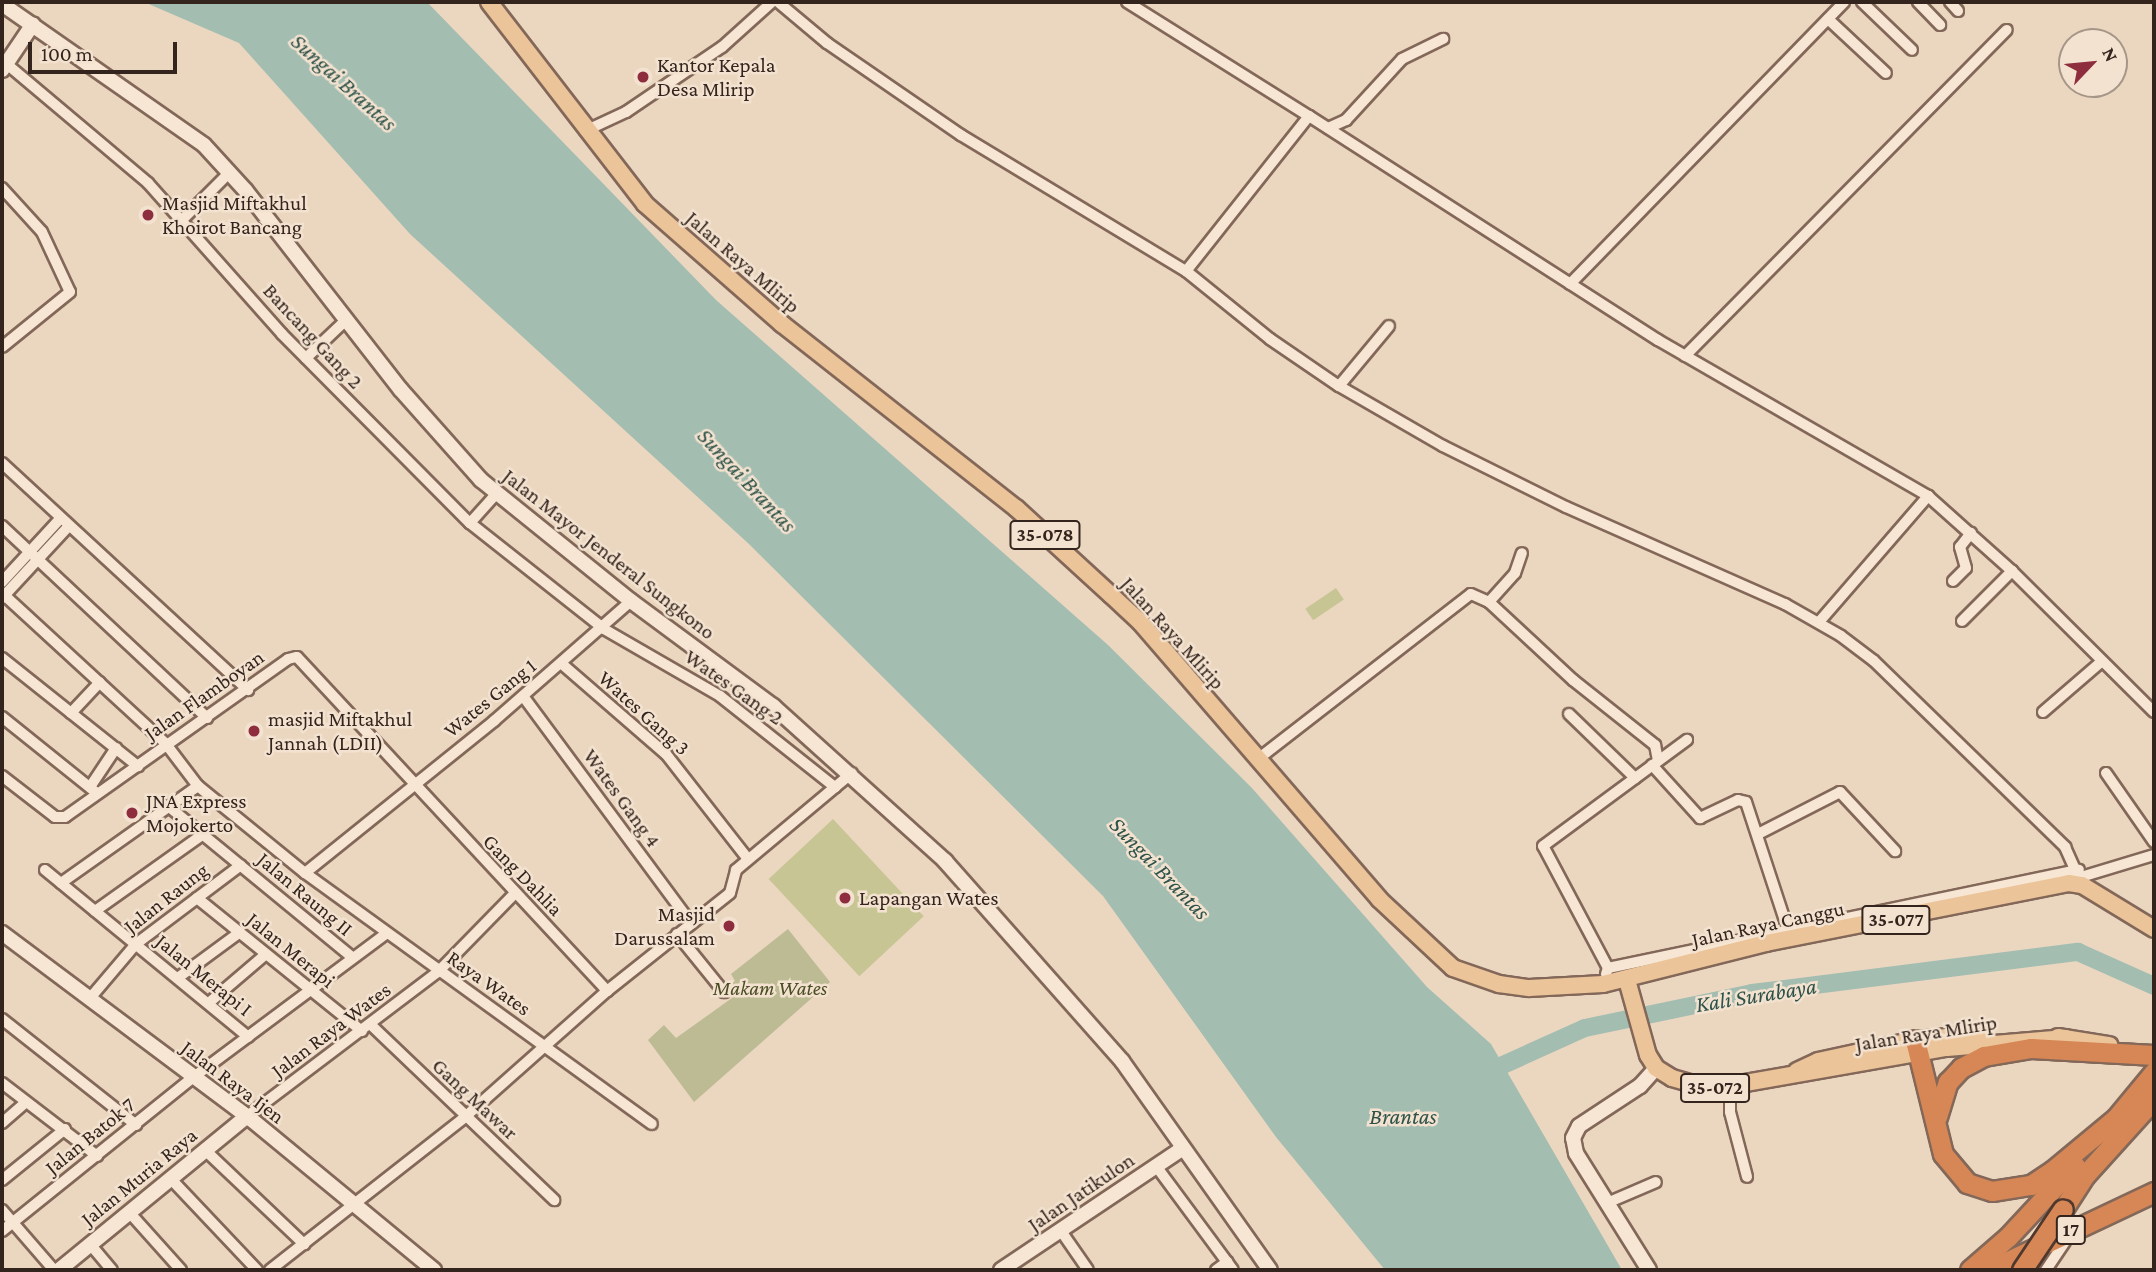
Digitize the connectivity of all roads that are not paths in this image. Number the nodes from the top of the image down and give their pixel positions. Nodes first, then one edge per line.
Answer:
1 (489, 2) edge
2 (772, 2) edge
3 (778, 2) edge
4 (1127, 2) edge
5 (1844, 2) edge
6 (1862, 2) edge
7 (1918, 2) edge
8 (1950, 2) edge
9 (2, 4) edge
10 (1958, 11) dead end
11 (1828, 19) junction
12 (33, 24) junction
13 (1940, 25) dead end
14 (2007, 30) dead end
15 (1443, 39) dead end
16 (1912, 50) dead end
17 (3, 64) edge
18 (1886, 73) dead end
19 (1310, 116) junction
20 (1328, 128) junction
21 (585, 131) junction
22 (229, 173) junction
23 (2, 188) edge
24 (183, 219) junction
25 (1186, 271) junction
26 (1570, 284) junction
27 (346, 320) junction
28 (1389, 326) dead end
29 (2, 347) edge
30 (1685, 356) junction
31 (306, 358) junction
32 (1339, 386) junction
33 (2, 463) edge
34 (496, 494) junction
35 (1928, 496) junction
36 (65, 522) junction
37 (470, 523) junction
38 (2, 526) edge
39 (1970, 533) junction
40 (1522, 553) dead end
41 (34, 555) junction
42 (2012, 571) junction
43 (1953, 581) dead end
44 (2, 582) edge
45 (3, 596) edge
46 (631, 601) junction
47 (1489, 602) junction
48 (1962, 621) dead end
49 (1819, 622) junction
50 (604, 629) junction
51 (2, 657) edge
52 (2101, 662) junction
53 (562, 664) junction
54 (733, 677) junction
55 (100, 682) junction
56 (248, 690) junction
57 (523, 696) junction
58 (720, 696) junction
59 (2043, 712) dead end
60 (2154, 712) edge
61 (71, 713) junction
62 (1569, 714) dead end
63 (2, 717) edge
64 (207, 718) junction
65 (1687, 740) dead end
66 (166, 744) junction
67 (116, 748) junction
68 (1258, 759) junction
69 (1655, 762) junction
70 (138, 766) junction
71 (852, 773) junction
72 (2106, 774) dead end
73 (2, 776) edge
74 (1635, 778) junction
75 (198, 786) junction
76 (412, 786) junction
77 (835, 787) junction
78 (93, 790) junction
79 (167, 806) junction
80 (1760, 833) junction
81 (202, 835) junction
82 (2154, 842) edge
83 (1895, 851) dead end
84 (2154, 855) edge
85 (748, 859) junction
86 (241, 865) junction
87 (46, 870) dead end
88 (304, 873) junction
89 (2081, 877) junction
90 (61, 883) junction
91 (514, 894) junction
92 (197, 898) junction
93 (95, 911) junction
94 (691, 923) junction
95 (2154, 929) edge
96 (1788, 930) junction
97 (240, 932) junction
98 (2, 933) edge
99 (387, 933) junction
100 (677, 934) junction
101 (136, 944) junction
102 (266, 954) junction
103 (352, 958) junction
104 (438, 972) junction
105 (1606, 976) junction
106 (179, 977) junction
107 (1627, 980) junction
108 (308, 989) junction
109 (607, 991) junction
110 (724, 992) dead end
111 (91, 997) junction
112 (211, 1001) junction
113 (2, 1019) edge
114 (366, 1028) junction
115 (248, 1037) junction
116 (545, 1046) junction
117 (1917, 1047) junction
118 (2154, 1054) edge
119 (1652, 1061) junction
120 (2154, 1072) edge
121 (191, 1079) junction
122 (2, 1083) edge
123 (1730, 1086) junction
124 (26, 1102) junction
125 (2151, 1102) edge
126 (2119, 1114) junction
127 (246, 1117) junction
128 (465, 1117) junction
129 (2, 1123) edge
130 (652, 1124) dead end
131 (136, 1125) junction
132 (1936, 1125) junction
133 (65, 1129) junction
134 (1183, 1148) junction
135 (205, 1150) junction
136 (97, 1156) junction
137 (1156, 1166) junction
138 (1747, 1177) dead end
139 (170, 1178) junction
140 (2, 1180) edge
141 (1656, 1182) dead end
142 (2154, 1192) edge
143 (554, 1200) dead end
144 (1607, 1203) junction
145 (2154, 1203) edge
146 (353, 1204) junction
147 (2, 1210) edge
148 (129, 1212) junction
149 (12, 1223) junction
150 (2, 1231) edge
151 (1061, 1231) junction
152 (2065, 1242) junction
153 (90, 1244) junction
154 (304, 1244) junction
155 (1230, 1266) edge
156 (54, 1270) edge
157 (59, 1270) edge
158 (112, 1270) edge
159 (181, 1270) edge
160 (257, 1270) edge
161 (270, 1270) edge
162 (434, 1270) edge
163 (1001, 1270) edge
164 (1088, 1270) edge
165 (1216, 1270) edge
166 (1270, 1270) edge
167 (1648, 1270) edge
168 (1970, 1270) edge
169 (1989, 1270) edge
170 (2007, 1270) edge
171 (2022, 1270) edge
172 (2046, 1270) edge

1 - 21 main road, Jalan Raya Mlirip / 35-078
2 - 21 street
3 - 25 street
4 - 19 street
5 - 11 street
6 - 16 street
7 - 13 street
8 - 10 street
9 - 12 main road, Jalan Mayor Jenderal Sungkono
11 - 18 street
11 - 26 street
12 - 17 main road
12 - 22 main road, Jalan Mayor Jenderal Sungkono
14 - 30 street
15 - 20 street
17 - 24 street, Bancang Gang 2
19 - 20 street
19 - 25 street
20 - 26 street
21 - 68 main road, Jalan Raya Mlirip / 35-078
22 - 24 street
22 - 27 main road, Jalan Mayor Jenderal Sungkono
23 - 29 street
24 - 31 street, Bancang Gang 2
25 - 32 street
26 - 30 street
27 - 31 street
27 - 34 main road, Jalan Mayor Jenderal Sungkono
28 - 32 street
30 - 35 street
31 - 37 street, Bancang Gang 2
32 - 49 street
33 - 36 street
34 - 37 street
34 - 46 main road, Jalan Mayor Jenderal Sungkono
35 - 39 street
35 - 49 street
36 - 41 street
36 - 56 street
37 - 50 street, Bancang Gang 2
38 - 41 street
39 - 42 street
39 - 43 street
40 - 47 street
41 - 44 street
41 - 45 street
41 - 64 street
42 - 48 street
42 - 52 street
45 - 55 street, Raya Wates
46 - 50 street, Wates Gang 1
46 - 54 main road, Jalan Mayor Jenderal Sungkono
47 - 68 street
47 - 69 street
49 - 89 street
50 - 53 street, Wates Gang 1
50 - 58 street, Wates Gang 2
51 - 61 street
52 - 59 street
52 - 60 street
53 - 57 street, Wates Gang 1
53 - 85 street, Wates Gang 3
54 - 58 street
54 - 71 main road, Jalan Mayor Jenderal Sungkono
55 - 61 street
55 - 66 street, Raya Wates
56 - 64 street, Jalan Flamboyan
56 - 76 street, Jalan Flamboyan
57 - 76 street, Wates Gang 1
57 - 94 street, Wates Gang 4
58 - 77 street, Wates Gang 2
61 - 67 street
62 - 74 street
63 - 78 street
64 - 66 street, Jalan Flamboyan
65 - 69 street
66 - 70 street, Jalan Flamboyan
66 - 75 street, Raya Wates
67 - 70 street
67 - 78 street
68 - 105 main road, Jalan Raya Mlirip / 35-078
69 - 74 street
69 - 80 street
70 - 78 street, Jalan Flamboyan
71 - 77 street
71 - 134 main road, Jalan Mayor Jenderal Sungkono
72 - 82 street
73 - 78 street, Jalan Flamboyan
74 - 105 street
75 - 79 street
75 - 88 street, Raya Wates
76 - 88 street, Wates Gang 1
76 - 91 street, Gang Dahlia
77 - 85 street
79 - 81 street, Jalan Raung II
79 - 90 street
80 - 83 street
80 - 96 street
81 - 86 street, Jalan Raung II
81 - 93 street
84 - 89 street
85 - 94 street
86 - 92 street, Jalan Raung
86 - 103 street, Jalan Raung II
87 - 90 street, Jalan Merapi I
88 - 99 street, Raya Wates
89 - 95 main road
89 - 96 street
89 - 107 main road, Jalan Raya Canggu / 35-077
90 - 93 street, Jalan Merapi I
91 - 104 street, Jalan Raya Wates
91 - 109 street, Gang Dahlia
92 - 97 street, Jalan Merapi
92 - 101 street, Jalan Raung
93 - 101 street, Jalan Merapi I
94 - 100 street
96 - 105 street
97 - 102 street, Jalan Merapi
97 - 106 street
98 - 111 main road, Jalan Raya Ijen
99 - 103 street, Jalan Batok 7
99 - 104 street, Raya Wates
100 - 109 street
100 - 110 street
101 - 106 street, Jalan Merapi I
101 - 111 street, Jalan Raung
102 - 108 street, Jalan Merapi
102 - 112 street
103 - 108 street, Jalan Batok 7
104 - 114 street, Jalan Raya Wates
104 - 116 street, Raya Wates
105 - 107 main road, Jalan Raya Mlirip / 35-078
106 - 112 street, Jalan Merapi I
107 - 119 main road
108 - 114 street, Jalan Merapi
108 - 115 street, Jalan Batok 7
109 - 116 street
111 - 121 main road, Jalan Raya Ijen
112 - 115 street, Jalan Merapi I
113 - 131 street
114 - 127 street, Jalan Raya Wates
114 - 128 street, Gang Mawar
115 - 121 street, Jalan Batok 7
116 - 128 street
116 - 130 street, Raya Wates
117 - 118 main road, Jalan Raya Mlirip / 35-072
117 - 123 main road, Jalan Raya Mlirip / 35-072
117 - 132 highway
118 - 132 highway
119 - 123 main road, Jalan Raya Mlirip / 35-072
119 - 144 main road
120 - 126 highway
121 - 127 main road, Jalan Raya Ijen
121 - 131 street, Jalan Batok 7
122 - 124 street
123 - 138 street
124 - 129 street
124 - 133 street
125 - 171 highway, bridge
126 - 132 highway
126 - 168 highway
127 - 135 main road, Jalan Muria Raya
127 - 146 main road, Jalan Raya Ijen
128 - 143 street, Gang Mawar
128 - 146 street
131 - 136 street, Jalan Batok 7
133 - 136 street
133 - 140 street
134 - 137 main road, Jalan Jatikulon
134 - 166 main road, Jalan Mayor Jenderal Sungkono
135 - 139 main road, Jalan Muria Raya
135 - 154 street
136 - 149 street, Jalan Batok 7
137 - 151 main road, Jalan Jatikulon
137 - 155 street
139 - 148 main road, Jalan Muria Raya
139 - 160 street
141 - 144 street
142 - 169 highway, 17
144 - 167 main road
145 - 152 highway, 17
146 - 154 street
146 - 162 main road, Jalan Raya Ijen
147 - 149 street
148 - 153 main road, Jalan Muria Raya
148 - 159 street
149 - 150 street, Jalan Batok 7
149 - 156 street
151 - 163 main road, Jalan Jatikulon
151 - 164 street
152 - 170 highway, 17
152 - 172 street
153 - 157 main road, Jalan Muria Raya
153 - 158 street
154 - 161 street
155 - 165 street

